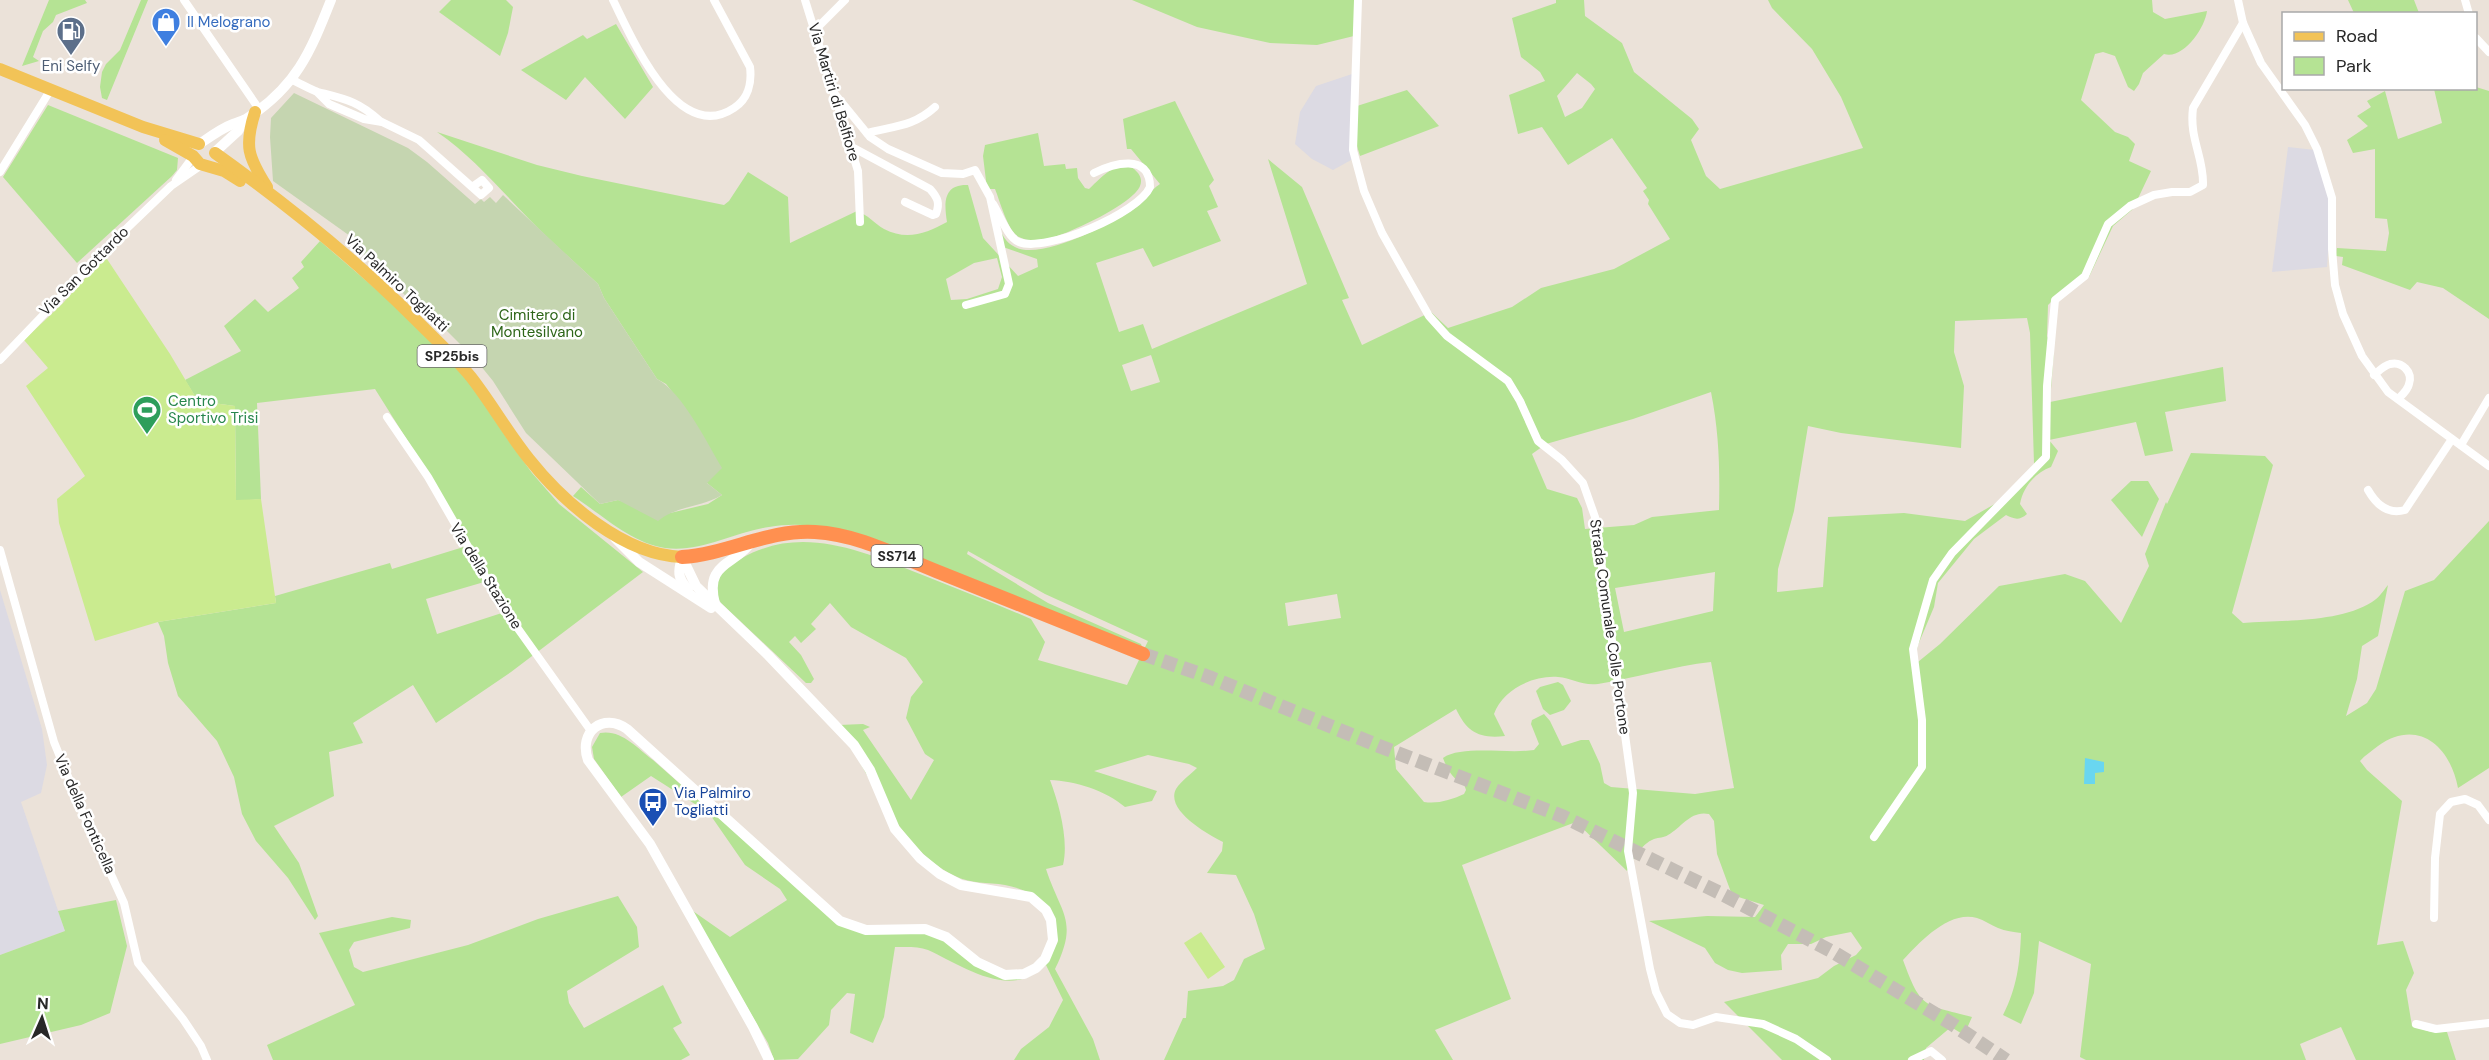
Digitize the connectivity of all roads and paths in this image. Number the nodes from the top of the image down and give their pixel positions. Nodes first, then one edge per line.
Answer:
1 (184, 0) edge
2 (331, 0) edge
3 (613, 0) edge
4 (714, 0) edge
5 (805, 0) edge
6 (845, 0) edge
7 (1358, 0) edge
8 (2238, 0) edge
9 (2243, 22) junction
10 (815, 30) junction
11 (2477, 40) edge
12 (2489, 52) edge
13 (0, 69) edge
14 (292, 80) junction
15 (51, 89) junction
16 (834, 93) junction
17 (935, 107) dead end
18 (257, 111) junction
19 (244, 120) junction
20 (143, 127) junction
21 (867, 134) junction
22 (200, 143) junction
23 (850, 146) junction
24 (215, 152) junction
25 (199, 160) junction
26 (0, 172) edge
27 (1094, 173) dead end
28 (171, 186) junction
29 (472, 187) dead end
30 (990, 197) junction
31 (274, 198) junction
32 (905, 202) dead end
33 (860, 222) dead end
34 (966, 305) dead end
35 (0, 360) edge
36 (2374, 375) junction
37 (2398, 399) junction
38 (2489, 399) edge
39 (387, 417) dead end
40 (2452, 439) junction
41 (2461, 446) junction
42 (2489, 466) edge
43 (2368, 490) dead end
44 (610, 532) junction
45 (753, 540) junction
46 (0, 550) edge
47 (682, 557) junction
48 (703, 603) junction
49 (715, 604) junction
50 (729, 620) junction
51 (1143, 654) tunnel mouth
52 (591, 731) junction
53 (2489, 820) edge
54 (1874, 837) dead end
55 (2434, 918) dead end
56 (2489, 1023) edge
57 (2416, 1024) dead end
58 (207, 1060) edge
59 (769, 1060) edge
60 (1827, 1060) edge
61 (1912, 1060) edge
62 (1942, 1060) edge

1 - 18 street
2 - 14 street
3 - 4 street
5 - 10 street, Via Martiri di Belfiore
6 - 10 street
7 - 60 street, Strada Comunale Colle Portone
8 - 9 street
9 - 36 street
9 - 54 street
10 - 16 street, Via Martiri di Belfiore
11 - 12 street
13 - 15 main road, Via Palmiro Togliatti / SP25bis
14 - 18 street
14 - 29 street
15 - 20 main road, Via Palmiro Togliatti / SP25bis
15 - 26 street
16 - 21 street
16 - 23 street, Via Martiri di Belfiore
17 - 21 street
18 - 19 street
18 - 31 main road
19 - 22 street
19 - 24 street
20 - 22 main road, Via Palmiro Togliatti / SP25bis
20 - 25 main road, Via Palmiro Togliatti / SP25bis
21 - 30 street
22 - 24 main road
22 - 25 main road
23 - 32 street
23 - 33 street, Via Martiri di Belfiore
24 - 25 main road
24 - 31 main road, Via Palmiro Togliatti / SP25bis
25 - 28 street, Via San Gottardo
25 - 28 street, Via San Gottardo
25 - 31 main road, Via Palmiro Togliatti / SP25bis
27 - 30 street
28 - 35 street, Via San Gottardo
30 - 34 street
31 - 44 main road, Via Palmiro Togliatti / SP25bis
36 - 37 street
36 - 37 street
37 - 40 street
38 - 41 street
39 - 52 street, Via della Stazione
40 - 41 street
40 - 43 street
41 - 42 street
44 - 47 main road, Via Palmiro Togliatti / SP25bis
44 - 48 street, Via Palmiro Togliatti / SP25bis
45 - 47 highway, SS714
45 - 49 street
45 - 51 highway, SS714
46 - 58 street, Via della Fonticella
47 - 48 street, Via Palmiro Togliatti / SP25bis
47 - 49 street, Via Palmiro Togliatti / SP25bis
48 - 50 street, Via Palmiro Togliatti / SP25bis
49 - 50 street, Via Palmiro Togliatti / SP25bis
50 - 52 street, Via Palmiro Togliatti / SP25bis
52 - 59 street
53 - 55 street
56 - 57 street
61 - 62 street

